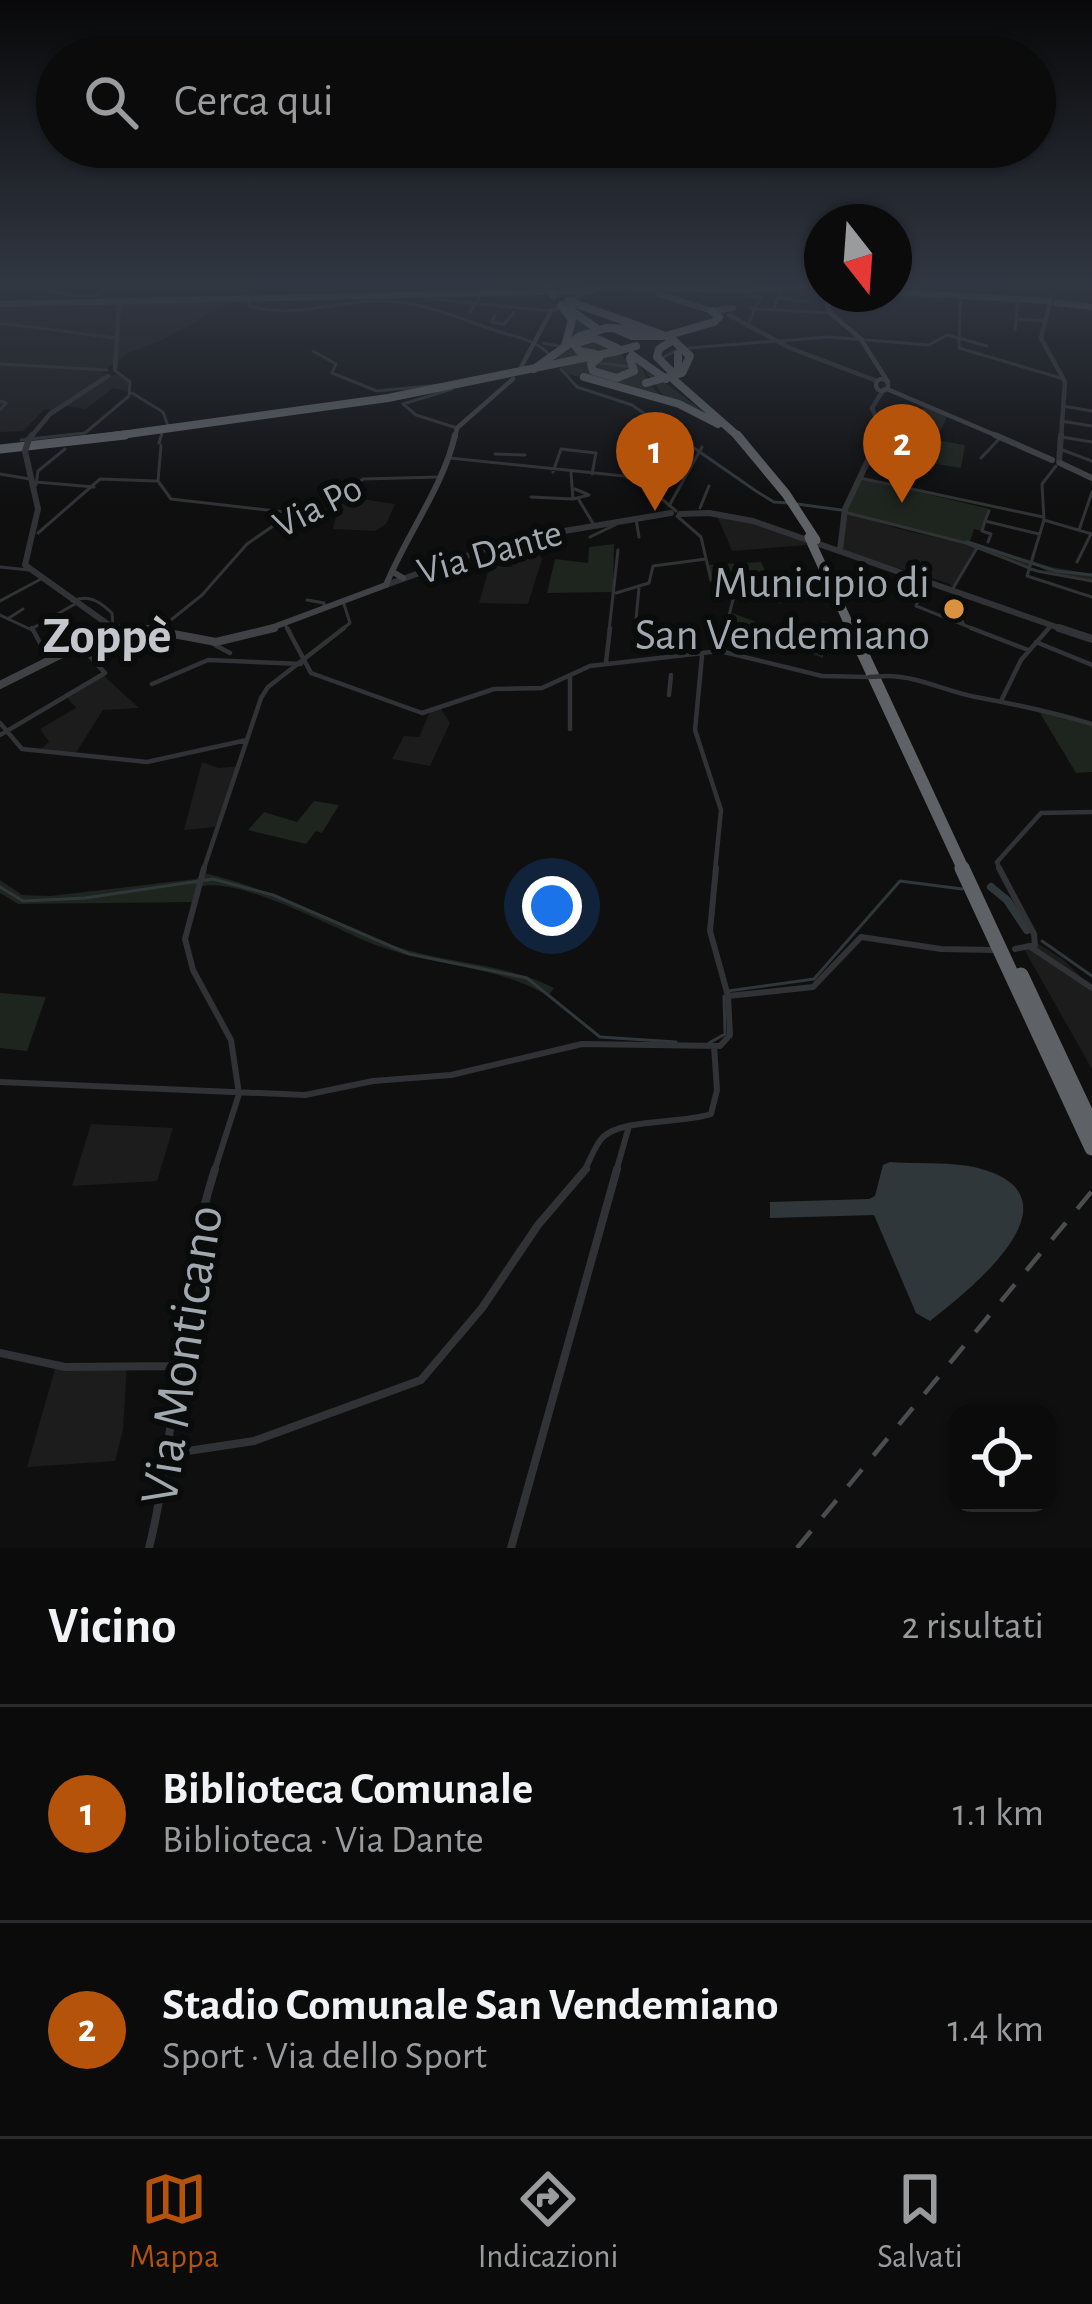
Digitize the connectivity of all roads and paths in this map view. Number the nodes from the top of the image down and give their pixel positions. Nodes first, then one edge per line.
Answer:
1 (113, 355) edge
2 (318, 355) edge
3 (528, 355) edge
4 (561, 355) edge
5 (568, 355) edge
6 (597, 355) edge
7 (605, 355) edge
8 (626, 355) edge
9 (628, 355) edge
10 (634, 355) edge
11 (657, 355) edge
12 (678, 355) edge
13 (689, 355) edge
14 (809, 355) edge
15 (869, 355) edge
16 (982, 355) edge
17 (1049, 355) edge
18 (0, 364) edge
19 (556, 365) junction
20 (110, 372) junction
21 (518, 375) junction
22 (584, 377) junction
23 (675, 378) junction
24 (1064, 379) junction
25 (649, 383) junction
26 (455, 385) junction
27 (882, 385) junction
28 (131, 392) junction
29 (0, 401) edge
30 (679, 404) junction
31 (1063, 406) junction
32 (0, 410) edge
33 (1092, 411) edge
34 (1061, 421) junction
35 (168, 426) dead end
36 (195, 426) junction
37 (1092, 426) edge
38 (457, 428) junction
39 (1060, 436) junction
40 (739, 437) junction
41 (1000, 438) junction
42 (25, 439) junction
43 (1092, 442) edge
44 (161, 445) dead end
45 (0, 447) edge
46 (65, 449) dead end
47 (700, 450) dead end
48 (495, 454) dead end
49 (514, 455) junction
50 (526, 455) dead end
51 (450, 458) junction
52 (980, 458) dead end
53 (1092, 461) edge
54 (1056, 462) junction
55 (512, 466) junction
56 (553, 472) junction
57 (571, 473) junction
58 (0, 474) edge
59 (592, 474) junction
60 (440, 477) junction
61 (860, 478) junction
62 (1092, 478) edge
63 (36, 481) junction
64 (158, 481) junction
65 (94, 487) junction
66 (575, 489) junction
67 (707, 490) dead end
68 (1092, 492) edge
69 (531, 497) dead end
70 (576, 500) junction
71 (700, 508) dead end
72 (990, 509) junction
73 (844, 511) junction
74 (293, 513) junction
75 (675, 513) junction
76 (636, 519) junction
77 (1043, 519) junction
78 (986, 521) junction
79 (614, 522) junction
80 (594, 525) junction
81 (1079, 530) junction
82 (38, 532) junction
83 (1039, 534) junction
84 (1092, 534) edge
85 (639, 536) dead end
86 (590, 537) dead end
87 (814, 541) junction
88 (988, 542) dead end
89 (978, 547) junction
90 (618, 550) dead end
91 (840, 550) junction
92 (706, 559) junction
93 (1030, 562) junction
94 (1077, 562) dead end
95 (0, 567) edge
96 (29, 570) junction
97 (394, 572) junction
98 (403, 578) junction
99 (41, 579) junction
100 (925, 580) junction
101 (1092, 581) edge
102 (386, 585) junction
103 (638, 588) junction
104 (952, 590) junction
105 (616, 593) junction
106 (1092, 597) edge
107 (307, 600) dead end
108 (0, 601) edge
109 (343, 602) junction
110 (74, 603) junction
111 (324, 608) junction
112 (23, 609) dead end
113 (959, 614) dead end
114 (0, 615) edge
115 (9, 618) junction
116 (636, 619) dead end
117 (284, 624) junction
118 (964, 625) junction
119 (1052, 625) junction
120 (33, 628) junction
121 (161, 628) junction
122 (108, 629) junction
123 (1092, 639) edge
124 (85, 642) junction
125 (211, 642) junction
126 (1036, 642) junction
127 (1028, 650) junction
128 (720, 651) junction
129 (87, 653) junction
130 (702, 656) junction
131 (228, 658) junction
132 (50, 662) junction
133 (606, 663) junction
134 (302, 664) junction
135 (1092, 664) edge
136 (570, 672) junction
137 (670, 675) dead end
138 (152, 684) dead end
139 (0, 685) edge
140 (669, 695) dead end
141 (1002, 699) junction
142 (1092, 724) edge
143 (2, 729) edge
144 (569, 729) dead end
145 (247, 740) junction
146 (1092, 812) edge
147 (1031, 947) junction
148 (1015, 949) dead end
149 (993, 950) dead end
150 (1092, 988) edge
151 (728, 996) junction
152 (714, 1046) junction
153 (0, 1082) edge
154 (239, 1094) junction
155 (630, 1125) junction
156 (1092, 1126) edge
157 (1092, 1148) edge
158 (0, 1353) edge
159 (178, 1366) junction
160 (168, 1462) junction
161 (149, 1548) edge
162 (511, 1548) edge

1 - 20 street
2 - 26 street
3 - 21 main road
4 - 19 highway
5 - 19 highway
6 - 19 highway
7 - 8 highway
9 - 25 highway
10 - 23 highway
11 - 23 highway
12 - 23 highway, bridge
13 - 25 highway, bridge
14 - 27 street
15 - 27 main road
16 - 24 street
17 - 24 street
18 - 20 street
19 - 21 highway
19 - 22 highway
19 - 26 highway
19 - 36 highway
20 - 28 street
20 - 42 street
21 - 26 highway
21 - 38 main road
22 - 25 highway
22 - 30 highway
23 - 40 highway
24 - 31 street
25 - 30 highway
26 - 36 highway
26 - 38 street
27 - 41 main road
27 - 61 street
28 - 35 street
28 - 42 street
29 - 32 street
30 - 40 highway
31 - 33 street
31 - 34 street
34 - 37 street
34 - 39 street
36 - 45 highway
38 - 51 main road
39 - 43 street
39 - 54 street
40 - 87 highway
41 - 52 street
41 - 54 main road
42 - 63 street, bridge
44 - 64 street
46 - 63 street
47 - 75 street
48 - 49 street
49 - 50 street
49 - 55 street
51 - 55 street
51 - 60 main road
53 - 54 street
54 - 62 main road
54 - 77 street
55 - 56 street
56 - 57 street
56 - 59 street
57 - 59 street
57 - 66 street
58 - 63 street
59 - 75 street
60 - 74 street, Via Po
60 - 97 main road
61 - 72 street
61 - 73 street
63 - 65 street
63 - 82 street
64 - 65 street
64 - 74 street
65 - 82 street
66 - 70 street
66 - 70 street
67 - 71 street
68 - 81 street
69 - 70 street
70 - 80 street
72 - 77 street
72 - 78 street
73 - 89 street
73 - 91 street
74 - 121 street, Via Po
75 - 76 street, Via Dante
75 - 91 street, Via Dante
75 - 92 street
76 - 79 street, Via Dante
76 - 85 street
77 - 81 street
77 - 83 street
78 - 83 street
78 - 88 street
79 - 80 street, Via Dante
79 - 86 street
80 - 98 street, Via Dante
81 - 84 street
82 - 96 street
83 - 93 street
84 - 94 street
87 - 156 highway
87 - 157 highway
89 - 93 street
89 - 104 street
90 - 105 street
91 - 100 street, Via Dante
92 - 103 street
92 - 128 street
93 - 101 street
93 - 106 street
95 - 96 street
96 - 99 street
97 - 98 main road
97 - 102 main road
98 - 102 street, Via Dante
99 - 108 street
99 - 110 street
100 - 104 street, Via Dante
100 - 118 street
102 - 109 main road
103 - 105 street
103 - 116 street
104 - 119 street, Via Dante
105 - 133 street
107 - 111 street
109 - 111 main road
109 - 134 street
110 - 120 street
110 - 122 street
110 - 122 street
111 - 117 main road
112 - 115 street
113 - 118 street
114 - 115 street
115 - 120 street
117 - 125 main road
117 - 134 street
118 - 127 street
119 - 123 street, Via Dante
119 - 126 street
120 - 132 street
121 - 122 main road
121 - 125 main road
122 - 124 main road
122 - 129 street
124 - 129 street
124 - 132 main road
125 - 131 street
126 - 127 street
126 - 135 street
127 - 141 street
128 - 130 street
128 - 141 street, bridge
129 - 143 street
130 - 133 street
130 - 151 street
131 - 134 street
131 - 138 street
132 - 139 main road
133 - 136 street
134 - 136 street
134 - 145 street
136 - 144 street
137 - 140 street
141 - 142 street
143 - 145 street
145 - 154 street
146 - 147 street
147 - 148 street
147 - 150 street
149 - 151 street
151 - 152 street
152 - 154 street
152 - 155 street
153 - 154 street
154 - 159 street, Via Monticano
155 - 160 street
155 - 162 street
158 - 159 street
159 - 160 street, Via Monticano
160 - 161 street, Via Monticano

